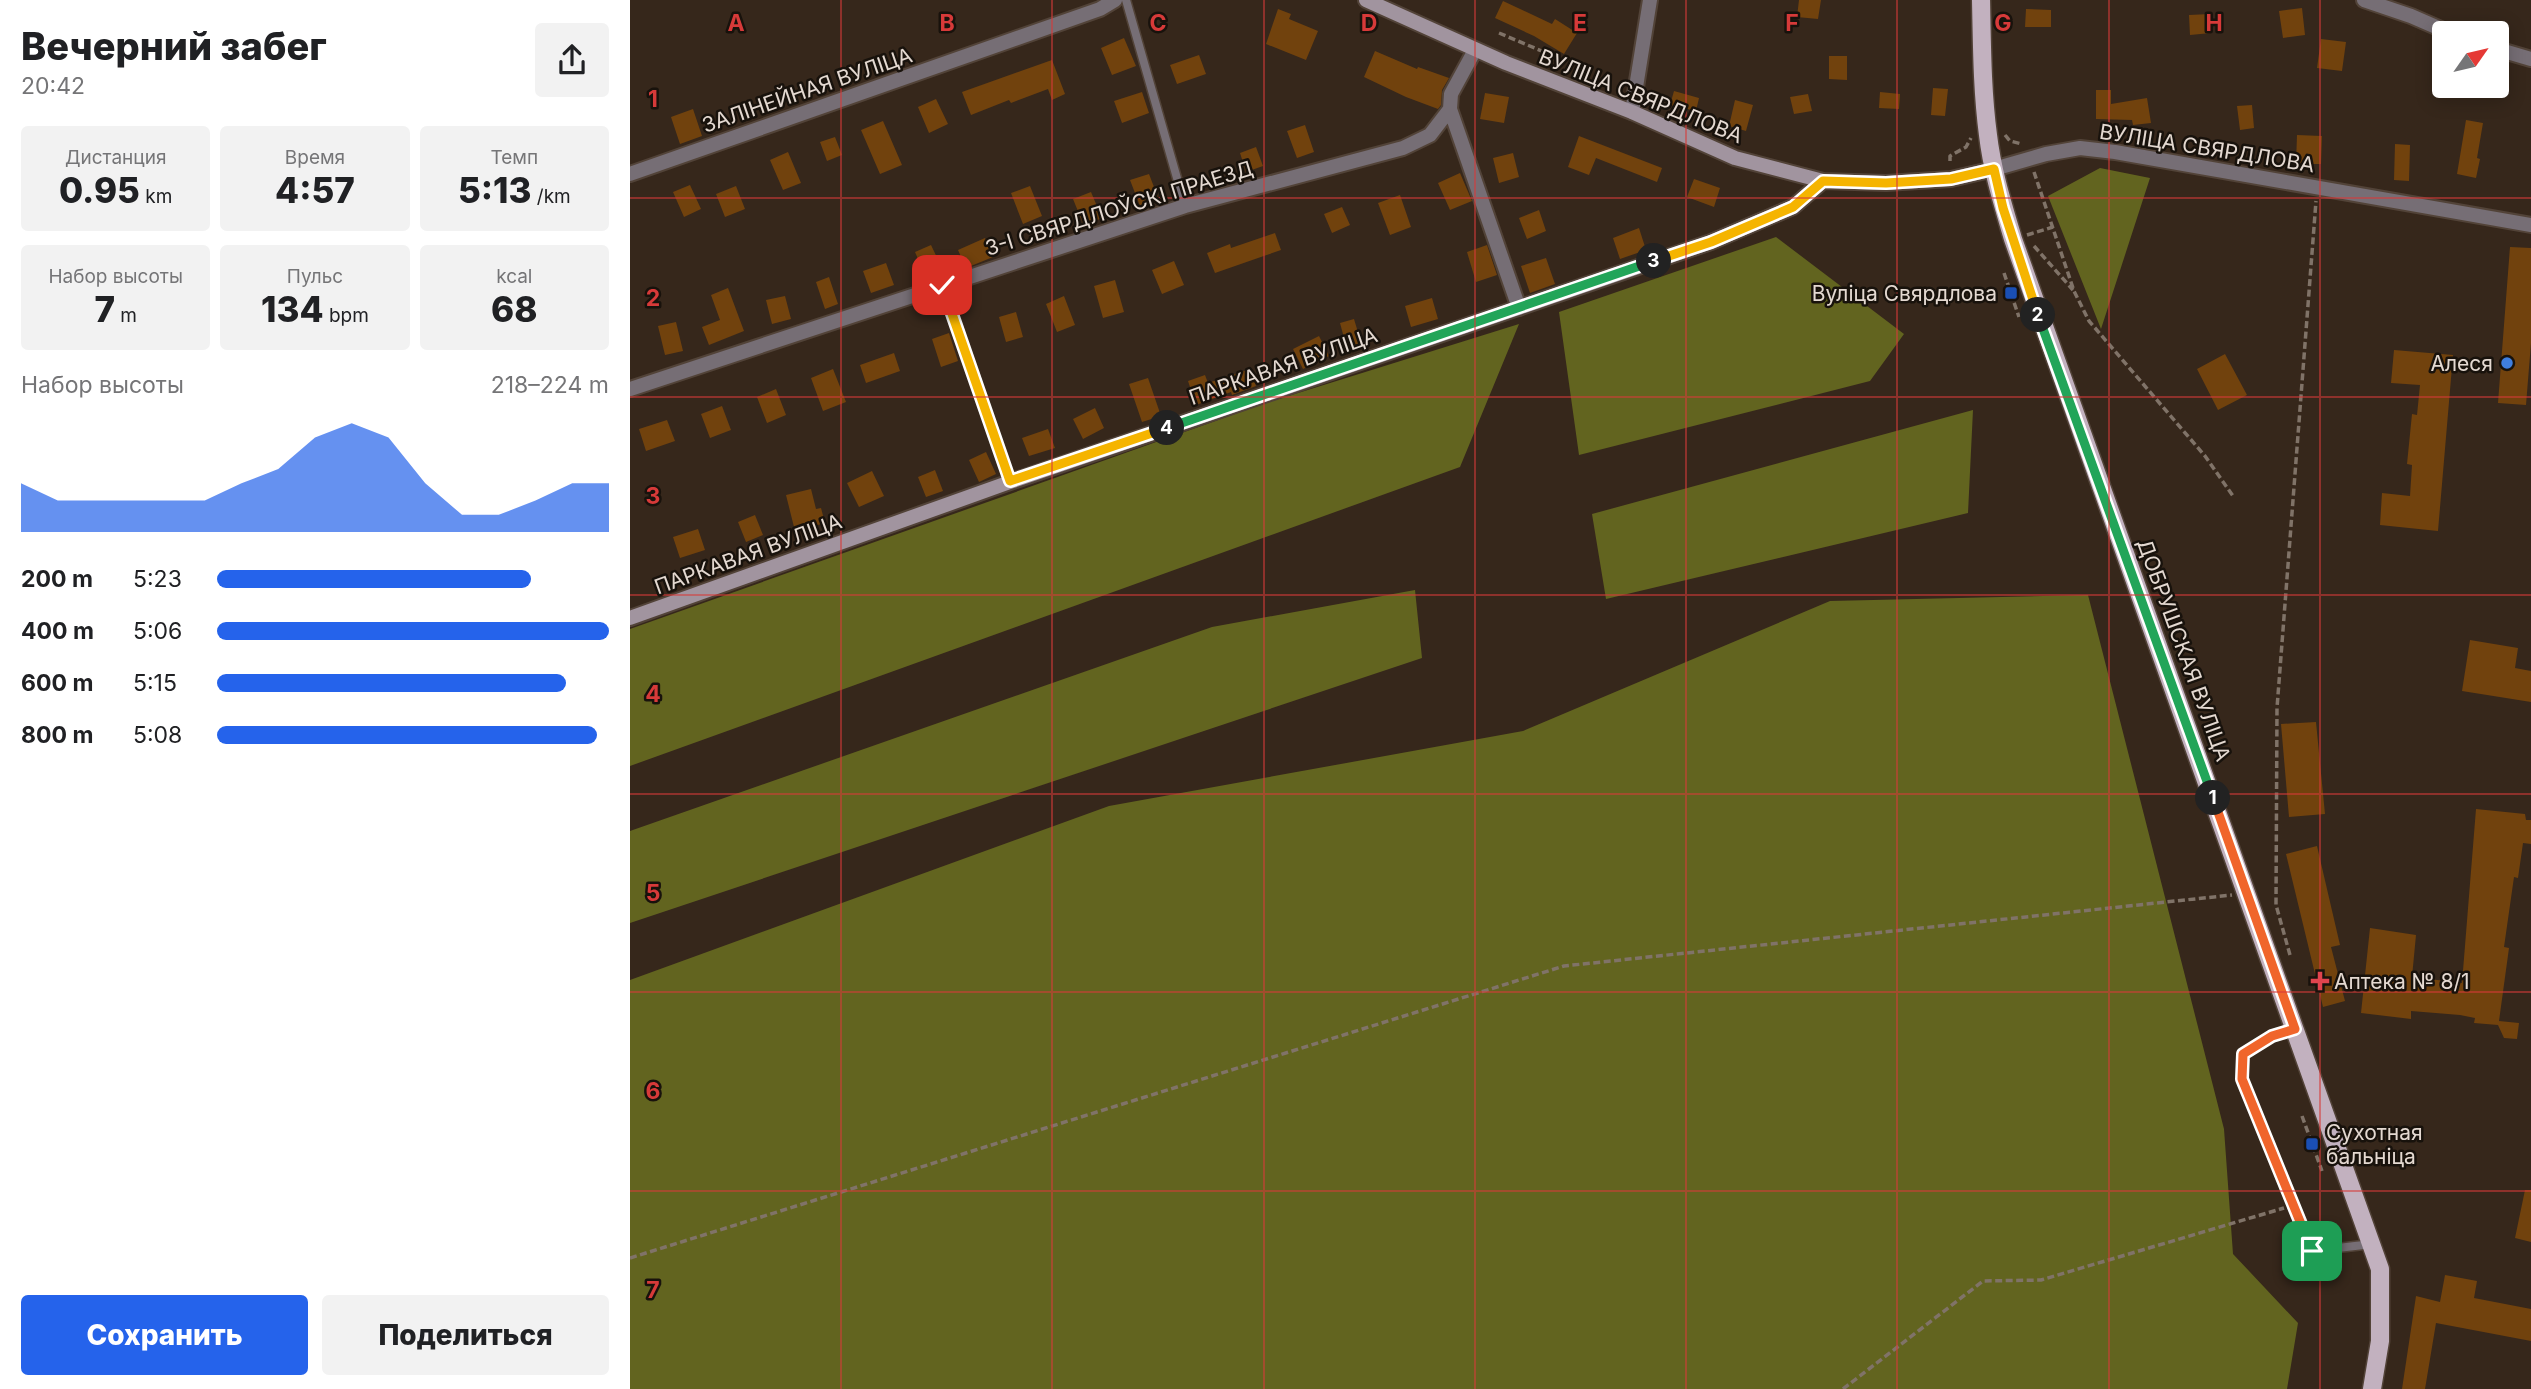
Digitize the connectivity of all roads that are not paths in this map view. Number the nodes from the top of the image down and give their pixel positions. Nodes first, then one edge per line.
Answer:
1 (1115, 0) edge
2 (1126, 0) edge
3 (1366, 0) edge
4 (1650, 0) edge
5 (1981, 0) edge
6 (2364, 0) edge
7 (2432, 25) edge
8 (1475, 50) junction
9 (2510, 53) edge
10 (2531, 59) edge
11 (1450, 108) junction
12 (1632, 112) junction
13 (1994, 169) junction
14 (630, 174) edge
15 (1823, 181) junction
16 (1185, 206) junction
17 (2531, 225) edge
18 (942, 285) junction
19 (1519, 308) junction
20 (630, 389) edge
21 (1010, 481) junction
22 (630, 618) edge
23 (2295, 1029) junction
24 (2372, 1244) junction
25 (2372, 1389) edge

1 - 14 street, ЗАЛІНЕЙНАЯ ВУЛІЦА
2 - 16 lane
3 - 8 street, ВУЛІЦА СВЯРДЛОВА
4 - 12 street
5 - 13 main road, ДОБРУШСКАЯ ВУЛІЦА
6 - 7 street
8 - 11 street, 3-І СВЯРДЛОЎСКІ ПРАЕЗД
8 - 12 street, ВУЛІЦА СВЯРДЛОВА
9 - 10 street
11 - 16 street, 3-І СВЯРДЛОЎСКІ ПРАЕЗД
11 - 19 street
12 - 15 street, ВУЛІЦА СВЯРДЛОВА
13 - 15 street, ВУЛІЦА СВЯРДЛОВА
13 - 17 street, ВУЛІЦА СВЯРДЛОВА
13 - 23 main road, ДОБРУШСКАЯ ВУЛІЦА
15 - 19 street, ПАРКАВАЯ ВУЛІЦА
16 - 18 street, 3-І СВЯРДЛОЎСКІ ПРАЕЗД
18 - 20 street, 3-І СВЯРДЛОЎСКІ ПРАЕЗД
18 - 21 lane
19 - 21 street, ПАРКАВАЯ ВУЛІЦА
21 - 22 street, ПАРКАВАЯ ВУЛІЦА
23 - 24 main road, ДОБРУШСКАЯ ВУЛІЦА
23 - 24 lane
24 - 25 main road, ДОБРУШСКАЯ ВУЛІЦА

